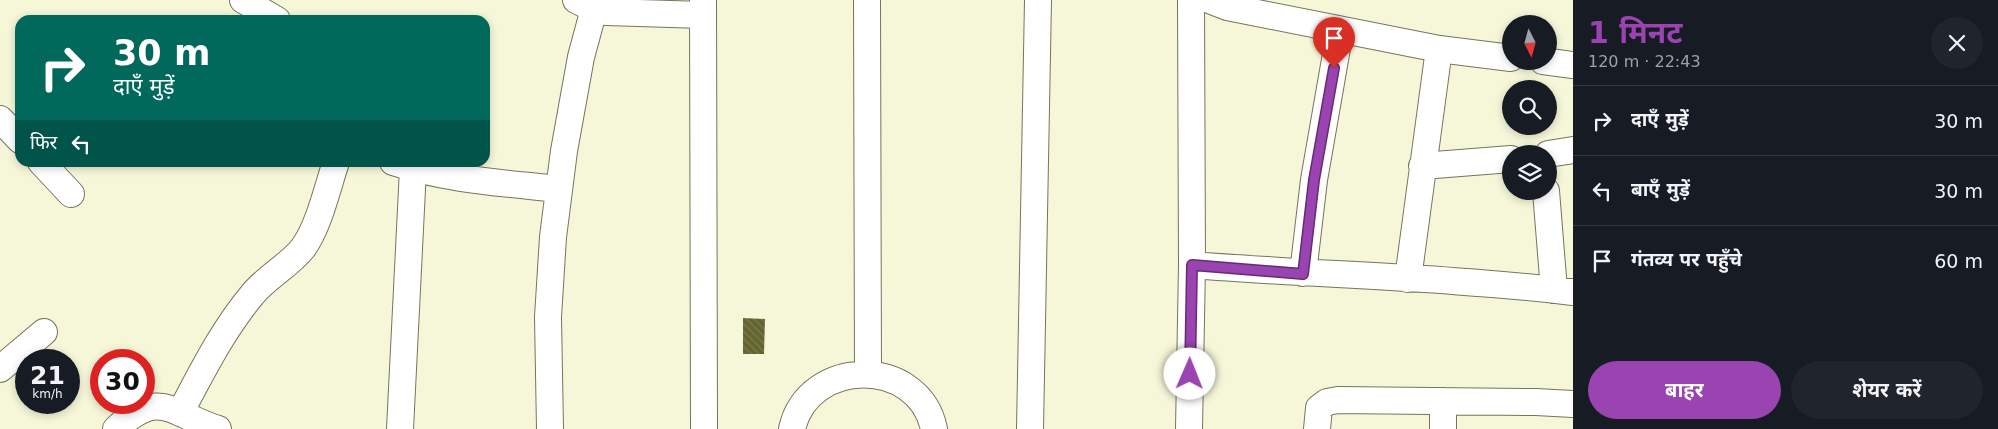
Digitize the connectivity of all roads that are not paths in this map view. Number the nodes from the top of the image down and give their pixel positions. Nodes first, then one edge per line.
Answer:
1 (243, 0) edge
2 (867, 0) edge
3 (1038, 0) edge
4 (1191, 0) edge
5 (1209, 0) edge
6 (585, 5) edge
7 (703, 7) edge
8 (268, 15) edge
9 (1340, 31) junction
10 (1439, 49) junction
11 (1502, 57) edge
12 (1558, 63) edge
13 (1573, 65) edge
14 (0, 119) edge
15 (15, 135) edge
16 (1573, 150) edge
17 (1557, 153) edge
18 (1502, 160) edge
19 (1422, 166) junction
20 (46, 167) edge
21 (334, 167) edge
22 (403, 167) edge
23 (408, 167) edge
24 (559, 189) junction
25 (71, 194) dead end
26 (1548, 200) edge
27 (1192, 265) junction
28 (1303, 274) junction
29 (1408, 279) junction
30 (1564, 291) edge
31 (44, 332) dead end
32 (0, 369) edge
33 (868, 373) junction
34 (1443, 401) junction
35 (1573, 404) edge
36 (180, 413) junction
37 (116, 429) edge
38 (218, 429) edge
39 (400, 429) edge
40 (550, 429) edge
41 (704, 429) edge
42 (792, 429) edge
43 (934, 429) edge
44 (1030, 429) edge
45 (1189, 429) edge
46 (1317, 429) edge
47 (1443, 429) edge

1 - 8 street
2 - 33 street
3 - 44 street
4 - 27 street
5 - 9 street
6 - 7 street
6 - 24 street
7 - 41 street
9 - 10 street
9 - 28 street
10 - 11 street
10 - 19 street
12 - 13 street
14 - 15 street
16 - 17 street
18 - 19 street
19 - 29 street
20 - 25 street
21 - 36 street
22 - 39 street
23 - 24 street
24 - 40 street
26 - 30 street
27 - 28 street
27 - 45 street
28 - 29 street
29 - 30 street
31 - 32 street
33 - 42 street
33 - 43 street
34 - 35 street
34 - 46 street
34 - 47 street
36 - 37 street
36 - 38 street

